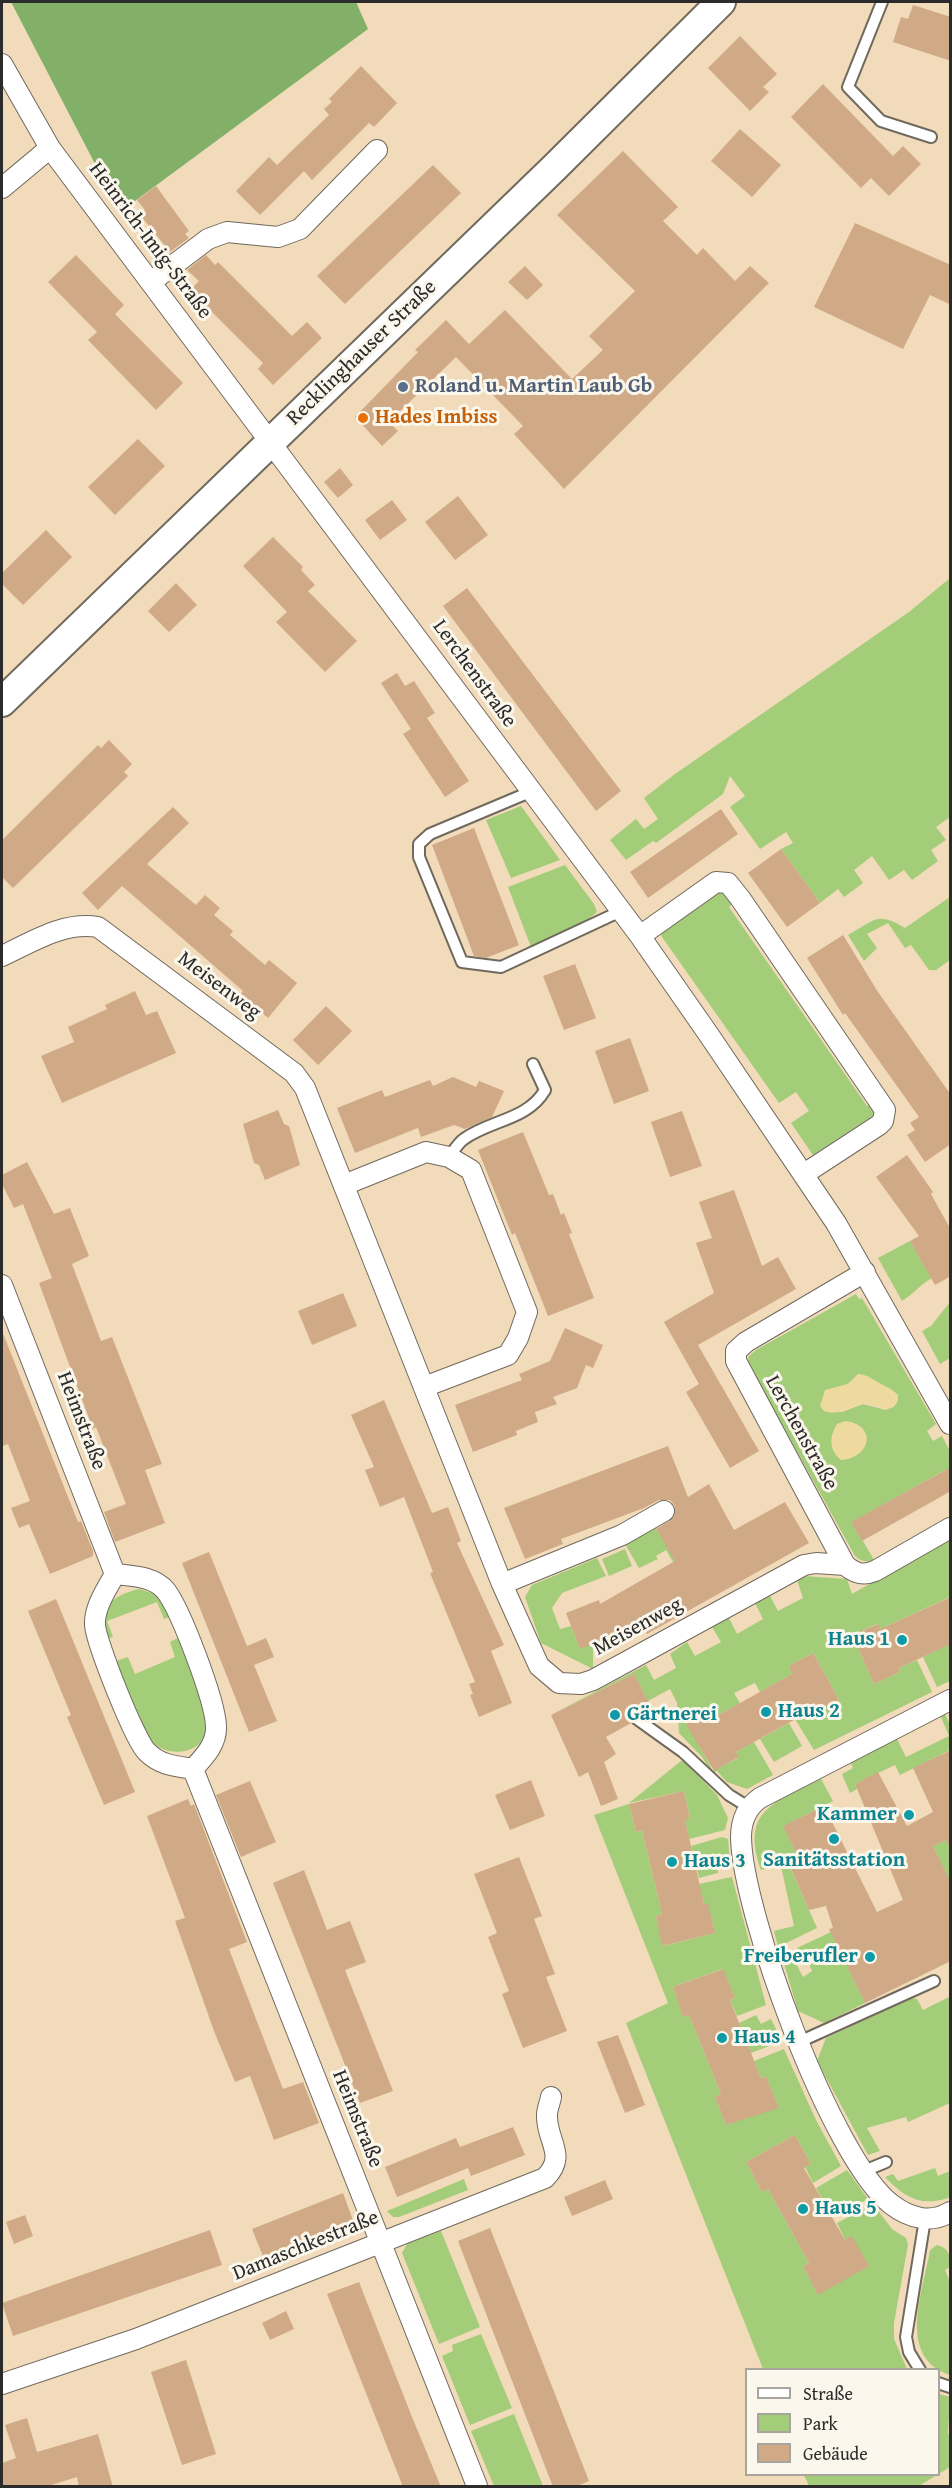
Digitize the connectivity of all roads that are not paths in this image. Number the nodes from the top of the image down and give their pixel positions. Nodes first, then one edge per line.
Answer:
1 (721, 2) edge
2 (882, 2) edge
3 (2, 64) edge
4 (931, 137) dead end
5 (50, 148) junction
6 (377, 150) dead end
7 (2, 188) edge
8 (151, 282) junction
9 (270, 440) junction
10 (2, 702) edge
11 (530, 792) junction
12 (621, 911) junction
13 (640, 936) junction
14 (2, 956) edge
15 (533, 1064) dead end
16 (449, 1157) junction
17 (804, 1174) junction
18 (344, 1185) junction
19 (865, 1272) junction
20 (2, 1285) edge
21 (424, 1387) junction
22 (951, 1424) edge
23 (664, 1510) dead end
24 (951, 1528) edge
25 (846, 1565) junction
26 (115, 1574) junction
27 (502, 1584) junction
28 (951, 1700) edge
29 (637, 1719) dead end
30 (193, 1769) junction
31 (750, 1808) junction
32 (934, 1981) dead end
33 (799, 2042) junction
34 (551, 2097) dead end
35 (886, 2162) dead end
36 (864, 2171) junction
37 (951, 2212) edge
38 (925, 2219) junction
39 (381, 2243) junction
40 (919, 2368) edge
41 (2, 2384) edge
42 (477, 2487) edge

1 - 9 main road, Recklinghauser Straße
2 - 4 lane
3 - 5 street, Heinrich-Imig-Straße
5 - 7 street
5 - 8 street, Heinrich-Imig-Straße
6 - 8 street
8 - 9 street, Heinrich-Imig-Straße
9 - 10 main road, Recklinghauser Straße
9 - 11 street, Lerchenstraße
11 - 12 street, Lerchenstraße
11 - 12 lane
12 - 13 street, Lerchenstraße
13 - 17 street, Lerchenstraße
13 - 17 street
14 - 18 street, Meisenweg
15 - 16 lane
16 - 18 street
16 - 21 street
17 - 19 street, Lerchenstraße
18 - 21 street, Meisenweg
19 - 22 street, Lerchenstraße
19 - 25 street, Lerchenstraße
20 - 26 street, Heimstraße
21 - 27 street, Meisenweg
23 - 27 street
24 - 25 street
25 - 27 street, Meisenweg
26 - 30 street
26 - 30 street
28 - 31 street
29 - 31 lane
30 - 39 street, Heimstraße
31 - 33 street
32 - 33 lane
33 - 36 street
34 - 39 street, Damaschkestraße
35 - 36 lane
36 - 38 street
37 - 38 street
38 - 40 lane
39 - 41 street, Damaschkestraße
39 - 42 street, Heimstraße

